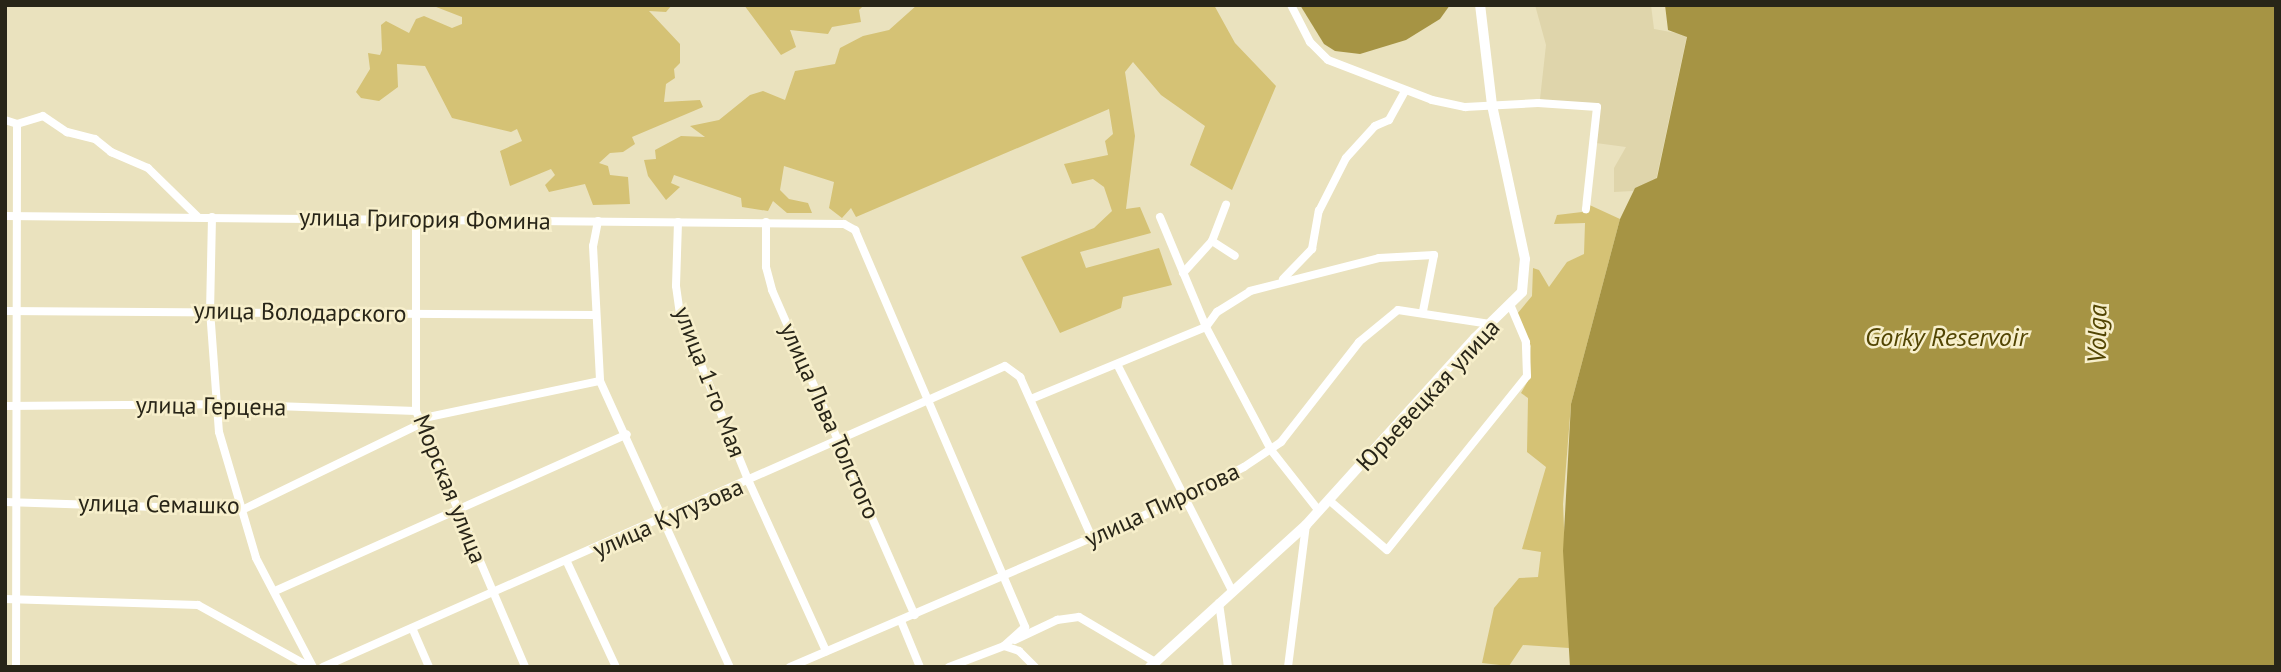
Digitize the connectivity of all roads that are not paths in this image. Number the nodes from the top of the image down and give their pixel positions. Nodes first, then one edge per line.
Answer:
1 (1291, 5) edge
2 (1480, 5) edge
3 (1405, 91) junction
4 (1492, 105) junction
5 (5, 120) edge
6 (17, 124) junction
7 (1226, 205) dead end
8 (1586, 209) dead end
9 (5, 216) edge
10 (19, 216) junction
11 (197, 216) junction
12 (212, 217) junction
13 (1160, 217) dead end
14 (416, 219) junction
15 (598, 220) junction
16 (678, 222) junction
17 (766, 222) junction
18 (1212, 241) junction
19 (1235, 256) dead end
20 (1183, 272) junction
21 (1281, 281) junction
22 (1511, 306) junction
23 (5, 310) edge
24 (211, 310) junction
25 (18, 311) junction
26 (1423, 311) junction
27 (416, 314) junction
28 (595, 315) junction
29 (1490, 324) junction
30 (1206, 327) junction
31 (1117, 365) junction
32 (600, 380) junction
33 (1031, 399) junction
34 (925, 401) junction
35 (216, 404) junction
36 (5, 406) edge
37 (18, 406) junction
38 (418, 418) junction
39 (627, 434) junction
40 (841, 440) junction
41 (1271, 450) junction
42 (750, 482) junction
43 (1182, 499) junction
44 (1329, 500) junction
45 (5, 502) edge
46 (18, 502) junction
47 (458, 509) junction
48 (242, 510) junction
49 (1320, 511) junction
50 (663, 517) junction
51 (1306, 525) junction
52 (1092, 538) junction
53 (567, 562) junction
54 (1002, 576) junction
55 (1231, 591) junction
56 (275, 592) junction
57 (494, 595) junction
58 (5, 599) edge
59 (17, 599) junction
60 (1219, 603) junction
61 (915, 615) junction
62 (901, 621) junction
63 (413, 630) junction
64 (1012, 642) junction
65 (1004, 646) junction
66 (826, 651) junction
67 (1152, 665) edge
68 (16, 667) edge
69 (312, 667) edge
70 (323, 667) edge
71 (429, 667) edge
72 (524, 667) edge
73 (616, 667) edge
74 (730, 667) edge
75 (790, 667) edge
76 (920, 667) edge
77 (949, 667) edge
78 (1035, 667) edge
79 (1228, 667) edge
80 (1288, 667) edge

1 - 3 street
2 - 4 main road, Юрьевецкая улица
3 - 4 street
3 - 21 street
4 - 8 street
4 - 22 main road, Юрьевецкая улица
5 - 6 street
6 - 10 street
6 - 11 street
7 - 18 street
9 - 10 street, улица Григория Фомина
10 - 11 street, улица Григория Фомина
10 - 25 street
11 - 12 street, улица Григория Фомина
12 - 14 street, улица Григория Фомина
12 - 24 street
13 - 20 street
14 - 15 street, улица Григория Фомина
14 - 27 street, Морская улица
15 - 16 street, улица Григория Фомина
15 - 28 street
16 - 17 street, улица Григория Фомина
16 - 42 street, улица 1-го Мая
17 - 34 street, улица Григория Фомина
17 - 40 street, улица Льва Толстого
18 - 19 street
18 - 20 street
20 - 30 street
21 - 26 street
21 - 30 street
22 - 29 main road, Юрьевецкая улица
22 - 44 street
23 - 25 street, улица Володарского
24 - 25 street, улица Володарского
24 - 27 street, улица Володарского
24 - 35 street
25 - 37 street
26 - 29 street, улица Пирогова
26 - 41 street, улица Пирогова
27 - 28 street, улица Володарского
27 - 38 street, Морская улица
28 - 32 street
29 - 44 main road, Юрьевецкая улица
30 - 31 street
30 - 41 street
31 - 33 street
31 - 43 street
32 - 38 street, улица Герцена
32 - 39 street
33 - 34 street, улица Кутузова
33 - 52 street
34 - 40 street, улица Кутузова
34 - 54 street
35 - 37 street, улица Герцена
35 - 38 street, улица Герцена
35 - 48 street
36 - 37 street, улица Герцена
37 - 46 street
38 - 47 street, Морская улица
38 - 48 street, улица Семашко
39 - 47 street
39 - 50 street
40 - 42 street, улица Кутузова
40 - 61 street, улица Льва Толстого
41 - 43 street, улица Пирогова
41 - 49 street
42 - 50 street, улица Кутузова
42 - 66 street, улица 1-го Мая
43 - 52 street, улица Пирогова
43 - 55 street
44 - 49 main road, Юрьевецкая улица
45 - 46 street, улица Семашко
46 - 48 street, улица Семашко
46 - 59 street
47 - 56 street
47 - 57 street, Морская улица
48 - 56 street
49 - 51 main road, Юрьевецкая улица
50 - 53 street, улица Кутузова
50 - 74 street
51 - 55 main road, Юрьевецкая улица
51 - 80 street
52 - 54 street, улица Пирогова
53 - 57 street, улица Кутузова
53 - 73 street
54 - 61 street, улица Пирогова
54 - 64 street
55 - 60 main road, Юрьевецкая улица
56 - 69 street
57 - 63 street, улица Кутузова
57 - 72 street, Морская улица
58 - 59 street
59 - 68 street
59 - 69 street
60 - 67 main road, Юрьевецкая улица
60 - 79 street
61 - 62 street, улица Пирогова
62 - 66 street, улица Пирогова
62 - 76 street
63 - 70 street, улица Кутузова
63 - 71 street
64 - 65 street
64 - 67 street
65 - 77 street
65 - 78 street
66 - 75 street, улица Пирогова

